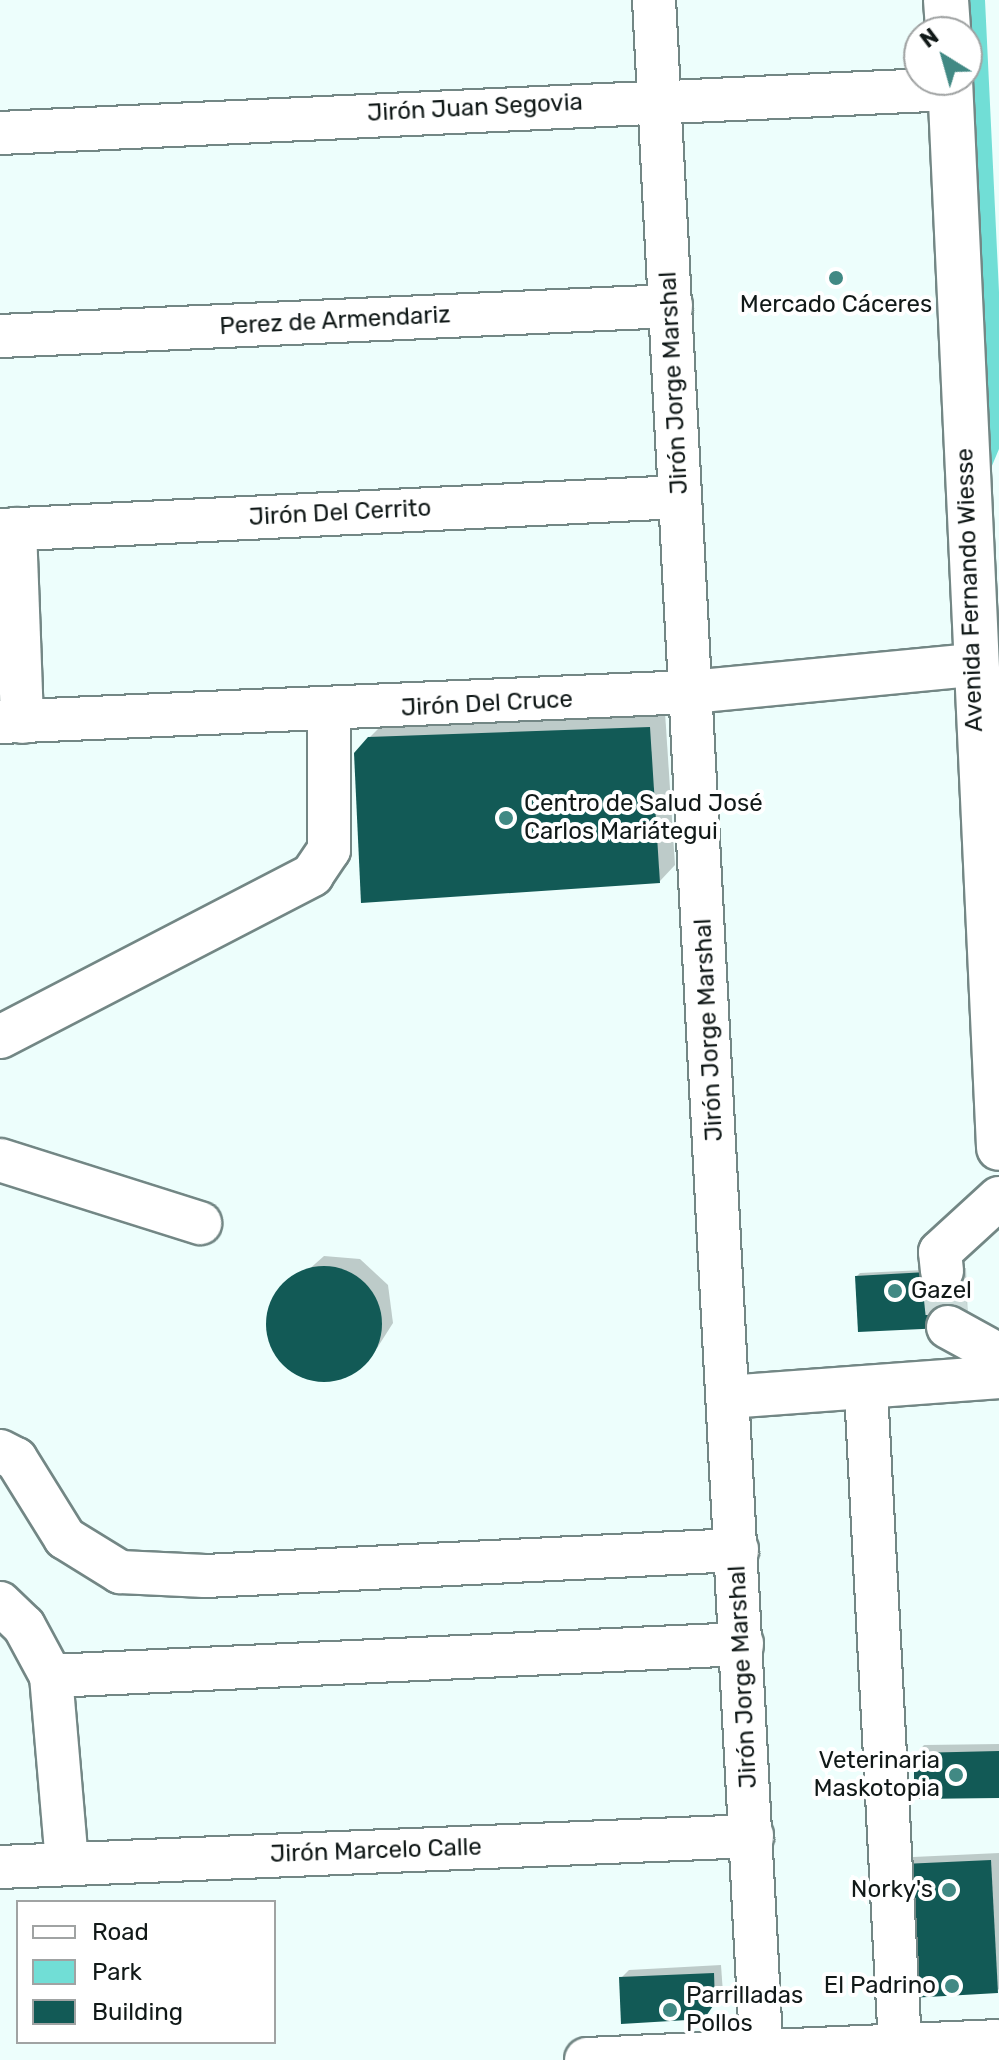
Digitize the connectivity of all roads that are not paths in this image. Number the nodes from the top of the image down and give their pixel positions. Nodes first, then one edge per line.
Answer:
1 (654, 0) edge
2 (903, 86) edge
3 (950, 96) edge
4 (659, 98) junction
5 (0, 133) edge
6 (671, 306) junction
7 (0, 336) edge
8 (679, 497) junction
9 (8, 530) edge
10 (973, 665) junction
11 (691, 692) junction
12 (329, 713) junction
13 (11, 722) edge
14 (0, 1037) edge
15 (999, 1148) edge
16 (18, 1167) edge
17 (0, 1198) edge
18 (999, 1198) edge
19 (200, 1223) dead end
20 (942, 1271) tunnel mouth
21 (999, 1355) edge
22 (999, 1377) edge
23 (954, 1381) junction
24 (866, 1390) junction
25 (728, 1397) junction
26 (0, 1451) edge
27 (737, 1550) junction
28 (0, 1603) edge
29 (742, 1644) junction
30 (51, 1676) junction
31 (752, 1836) junction
32 (67, 1863) junction
33 (0, 1867) edge
34 (999, 2042) edge
35 (900, 2045) junction
36 (763, 2056) edge
37 (587, 2060) edge

1 - 4 street, Jirón Jorge Marshal
2 - 4 street, Jirón Juan Segovia
3 - 10 main road, Avenida Fernando Wiesse
4 - 5 street, Jirón Juan Segovia
4 - 6 street, Jirón Jorge Marshal
6 - 7 street, Perez de Armendariz
6 - 8 street, Jirón Jorge Marshal
8 - 9 street, Jirón Del Cerrito
8 - 11 street, Jirón Jorge Marshal
9 - 13 street
10 - 11 street, Jirón Del Cruce
10 - 15 main road, Avenida Fernando Wiesse
11 - 12 street, Jirón Del Cruce
11 - 25 street, Jirón Jorge Marshal
12 - 13 street, Jirón Del Cruce
12 - 14 street
16 - 17 street
16 - 19 street
18 - 20 street
21 - 23 street
22 - 23 street
23 - 24 street
24 - 25 street
24 - 35 street
25 - 27 street, Jirón Jorge Marshal
26 - 27 street
27 - 29 street, Jirón Jorge Marshal
28 - 30 street
29 - 30 street
29 - 31 street, Jirón Jorge Marshal
30 - 32 street
31 - 32 street, Jirón Marcelo Calle
31 - 36 street, Jirón Jorge Marshal
32 - 33 street, Jirón Marcelo Calle
34 - 35 main road
35 - 36 main road
36 - 37 main road

